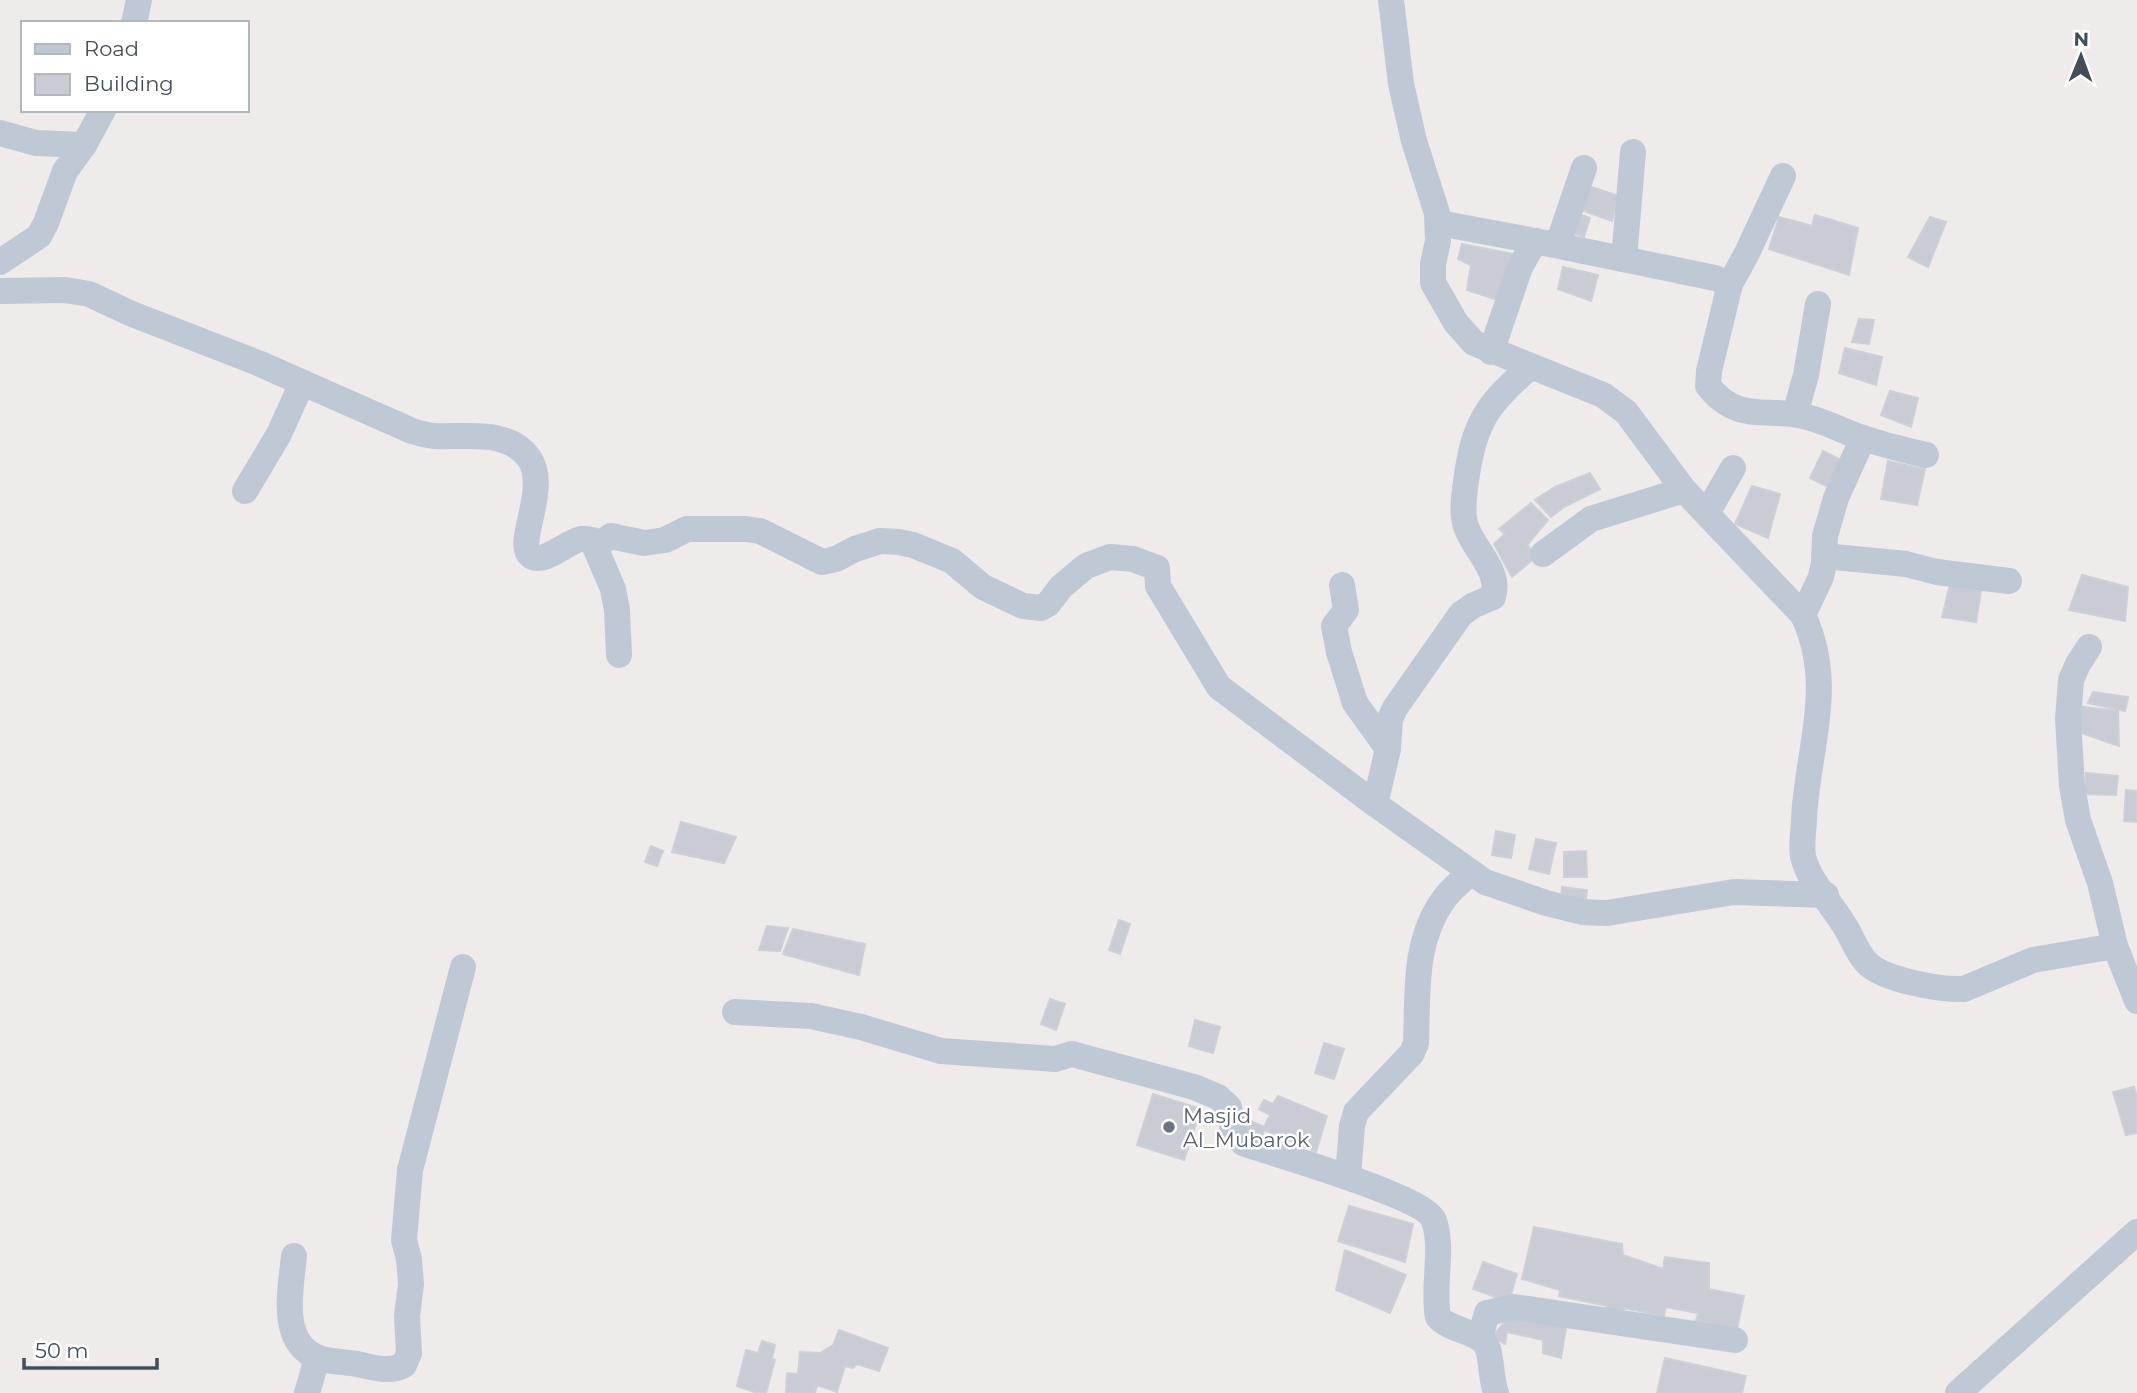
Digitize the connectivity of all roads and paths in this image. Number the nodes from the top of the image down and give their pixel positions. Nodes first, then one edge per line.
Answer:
1 (139, 0) edge
2 (1391, 0) edge
3 (134, 21) edge
4 (102, 112) edge
5 (0, 134) edge
6 (84, 145) junction
7 (1633, 152) dead end
8 (1584, 168) dead end
9 (1783, 176) dead end
10 (1438, 223) junction
11 (1546, 243) junction
12 (1624, 259) junction
13 (0, 262) edge
14 (1730, 284) junction
15 (0, 291) edge
16 (1818, 304) dead end
17 (1491, 352) junction
18 (1530, 367) junction
19 (302, 383) junction
20 (1795, 414) junction
21 (1863, 438) junction
22 (1926, 455) dead end
23 (1733, 468) dead end
24 (1685, 490) junction
25 (245, 491) dead end
26 (1707, 513) junction
27 (596, 546) junction
28 (1543, 554) dead end
29 (1824, 556) junction
30 (2009, 581) dead end
31 (1342, 585) dead end
32 (1803, 615) junction
33 (2089, 647) dead end
34 (619, 655) dead end
35 (1388, 749) junction
36 (1375, 804) junction
37 (1471, 872) junction
38 (1826, 895) junction
39 (2115, 946) junction
40 (463, 967) dead end
41 (2137, 1001) edge
42 (735, 1012) dead end
43 (1348, 1177) junction
44 (2137, 1233) edge
45 (294, 1256) dead end
46 (1480, 1338) junction
47 (1735, 1340) dead end
48 (317, 1358) junction
49 (307, 1393) edge
50 (1496, 1393) edge
51 (1958, 1393) edge

1 - 3 street
2 - 10 street
4 - 6 street
5 - 6 street
6 - 13 street
7 - 12 street
8 - 11 street
9 - 14 street
10 - 11 street
10 - 17 street
11 - 12 street
11 - 17 street
12 - 14 street
14 - 20 street
15 - 19 street
16 - 20 street
17 - 18 street
18 - 24 street
18 - 35 street
19 - 25 street
19 - 27 street
20 - 21 street
21 - 22 street
21 - 29 street
23 - 26 street
24 - 26 street
24 - 28 street
26 - 32 street
27 - 34 street
27 - 36 street
29 - 30 street
29 - 32 street
31 - 35 street
32 - 38 street
33 - 39 street
35 - 36 street
36 - 37 street
37 - 38 street
37 - 43 street
38 - 39 street
39 - 41 street
40 - 48 street
42 - 43 street
43 - 46 street
44 - 51 street
45 - 48 street
46 - 47 street
46 - 50 street
48 - 49 street

